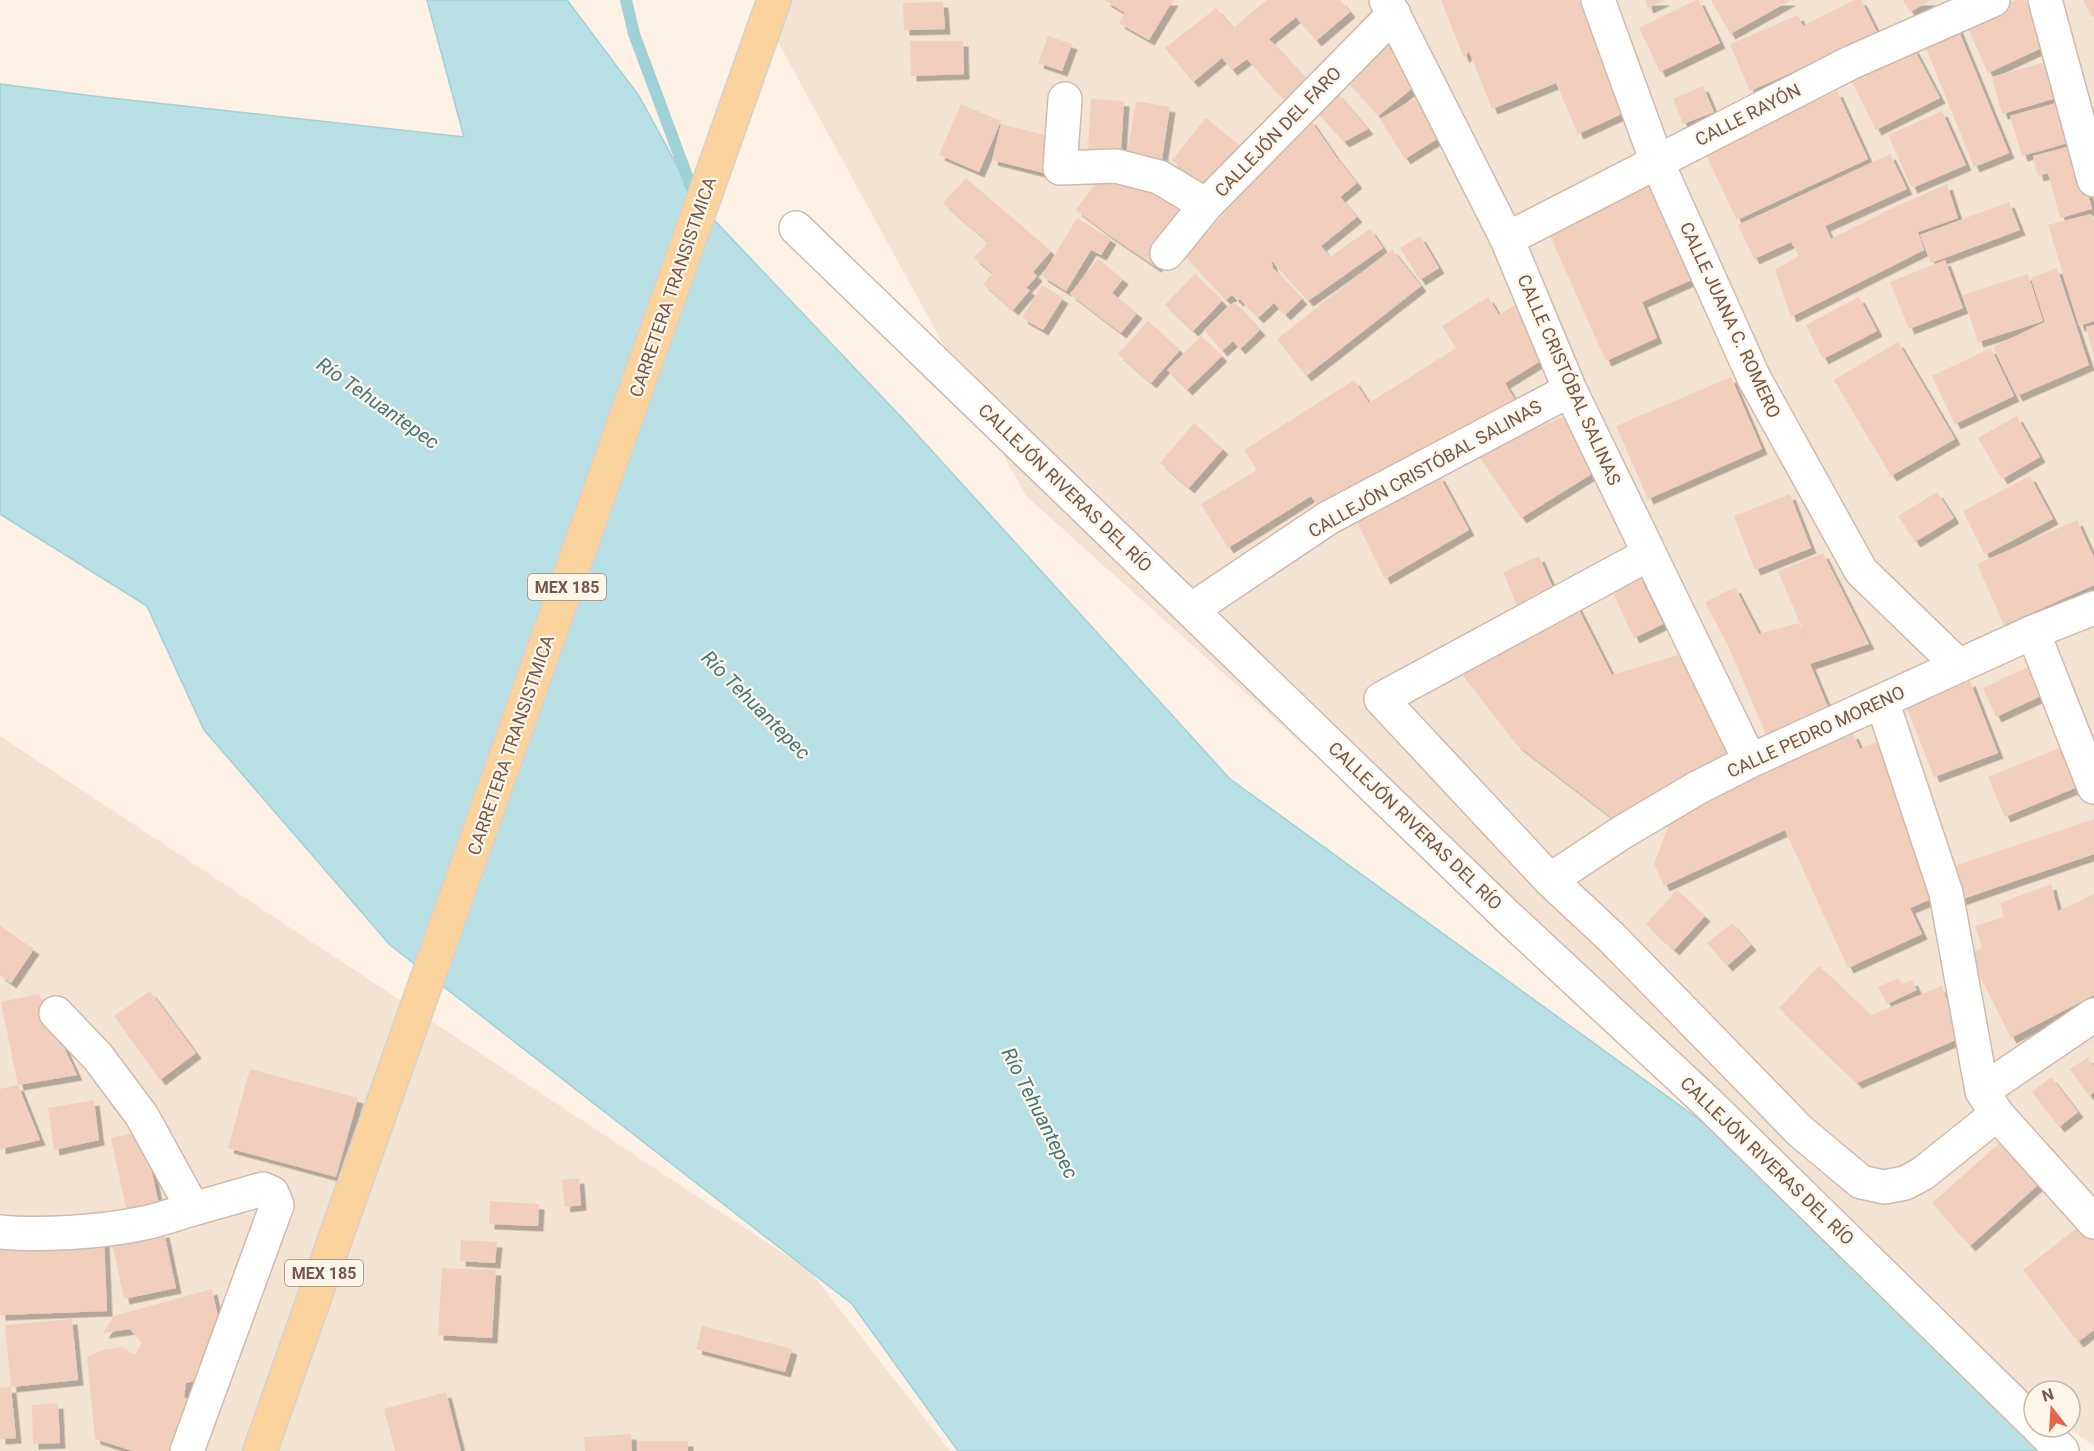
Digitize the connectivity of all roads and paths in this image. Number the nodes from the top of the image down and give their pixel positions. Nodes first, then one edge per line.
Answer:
1 (763, 0) edge
2 (774, 0) edge
3 (1598, 0) edge
4 (1993, 0) edge
5 (2045, 0) edge
6 (1390, 7) edge
7 (761, 39) junction
8 (1065, 99) dead end
9 (1657, 162) junction
10 (2094, 180) edge
11 (1206, 205) junction
12 (796, 228) dead end
13 (1507, 239) junction
14 (1167, 253) dead end
15 (1570, 390) junction
16 (1649, 554) junction
17 (2094, 608) edge
18 (1191, 610) junction
19 (2033, 632) junction
20 (1959, 666) junction
21 (1882, 701) junction
22 (1750, 762) junction
23 (2094, 787) edge
24 (1550, 880) junction
25 (56, 1013) dead end
26 (2094, 1015) edge
27 (1989, 1103) junction
28 (193, 1209) junction
29 (2094, 1222) edge
30 (0, 1232) edge
31 (2022, 1411) edge
32 (2050, 1439) edge
33 (187, 1451) edge
34 (260, 1451) edge
35 (2062, 1451) edge

1 - 7 main road, CARRETERA TRANSISTMICA / MEX 185
2 - 7 main road, CARRETERA TRANSISTMICA / MEX 185
3 - 9 street, CALLE JUANA C. ROMERO
4 - 9 street, CALLE RAYÓN
5 - 10 street
6 - 11 street, CALLEJÓN DEL FARO
6 - 13 street, CALLE CRISTÓBAL SALINAS
7 - 34 main road, CARRETERA TRANSISTMICA / MEX 185
8 - 11 street
9 - 13 street, CALLE RAYÓN
9 - 20 street, CALLE JUANA C. ROMERO
11 - 14 street, CALLEJÓN DEL FARO
12 - 18 street, CALLEJÓN RIVERAS DEL RÍO
13 - 15 street, CALLE CRISTÓBAL SALINAS
15 - 16 street, CALLE CRISTÓBAL SALINAS
15 - 18 street, CALLEJÓN CRISTÓBAL SALINAS
16 - 22 street, CALLE CRISTÓBAL SALINAS
16 - 24 street
17 - 19 street, CALLE PEDRO MORENO
18 - 31 street, CALLEJÓN RIVERAS DEL RÍO
19 - 20 street, CALLE PEDRO MORENO
19 - 23 street
20 - 21 street, CALLE PEDRO MORENO
21 - 22 street, CALLE PEDRO MORENO
21 - 27 street
22 - 24 street, CALLE PEDRO MORENO
24 - 27 street
25 - 28 street
26 - 27 street
27 - 29 street
28 - 30 street
28 - 33 street
32 - 35 street

